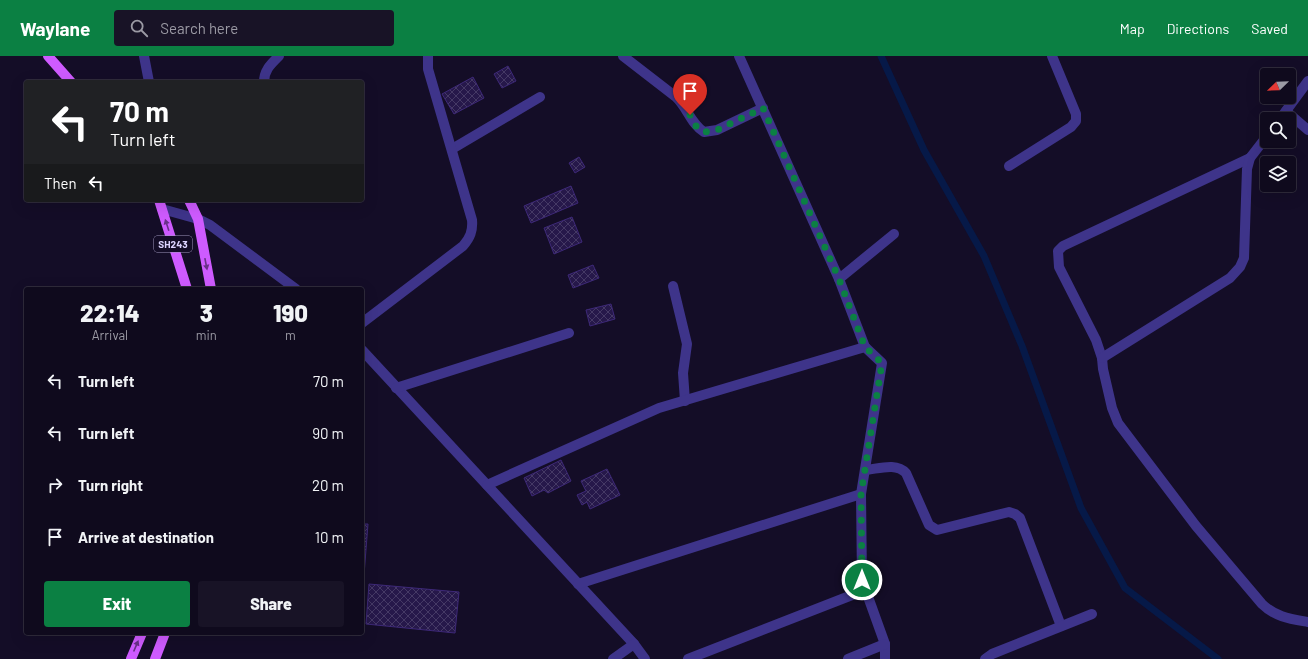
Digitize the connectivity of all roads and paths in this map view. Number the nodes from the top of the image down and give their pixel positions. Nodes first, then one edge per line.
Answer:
1 (48, 56) edge
2 (144, 56) edge
3 (279, 56) edge
4 (428, 56) edge
5 (623, 56) edge
6 (739, 56) edge
7 (1052, 56) edge
8 (69, 80) edge
9 (149, 80) edge
10 (264, 80) edge
11 (1308, 81) edge
12 (540, 97) dead end
13 (763, 108) junction
14 (1285, 112) edge
15 (1296, 123) edge
16 (1308, 130) edge
17 (1260, 145) edge
18 (452, 149) junction
19 (1250, 158) junction
20 (1009, 166) dead end
21 (190, 202) edge
22 (160, 204) edge
23 (198, 219) junction
24 (894, 234) dead end
25 (839, 279) junction
26 (673, 286) dead end
27 (186, 287) edge
28 (211, 287) edge
29 (293, 287) edge
30 (364, 321) edge
31 (569, 333) dead end
32 (865, 347) junction
33 (364, 352) edge
34 (1102, 358) junction
35 (396, 388) junction
36 (685, 401) junction
37 (865, 470) junction
38 (486, 485) junction
39 (861, 494) junction
40 (578, 584) junction
41 (865, 590) junction
42 (1092, 614) dead end
43 (1308, 622) edge
44 (1061, 626) junction
45 (141, 635) edge
46 (164, 635) edge
47 (634, 644) junction
48 (885, 644) junction
49 (131, 659) edge
50 (155, 659) edge
51 (613, 659) edge
52 (645, 659) edge
53 (688, 659) edge
54 (848, 659) edge
55 (885, 659) edge
56 (985, 659) edge

1 - 8 main road
2 - 9 street
3 - 10 street
4 - 18 street
5 - 13 street
6 - 13 street
7 - 20 street
11 - 14 street
12 - 18 street
13 - 25 street
15 - 16 street
17 - 19 street
18 - 30 street
19 - 34 street
19 - 34 street
21 - 23 main road, SH243
22 - 23 street
27 -> 22 main road, SH243
23 -> 28 main road, SH243
23 - 29 street
24 - 25 street
25 - 32 street
26 - 36 street
31 - 35 street
32 - 36 street
32 - 37 street
33 - 35 street
34 - 43 street
35 - 38 street
36 - 38 street
37 - 39 street
37 - 44 street
38 - 40 street
39 - 40 street
39 - 41 street
40 - 47 street
41 - 48 street
41 - 53 street
42 - 44 street
44 - 56 street
49 -> 45 main road
46 - 50 main road
47 - 51 street
47 - 52 street
48 - 54 street
48 - 55 street

